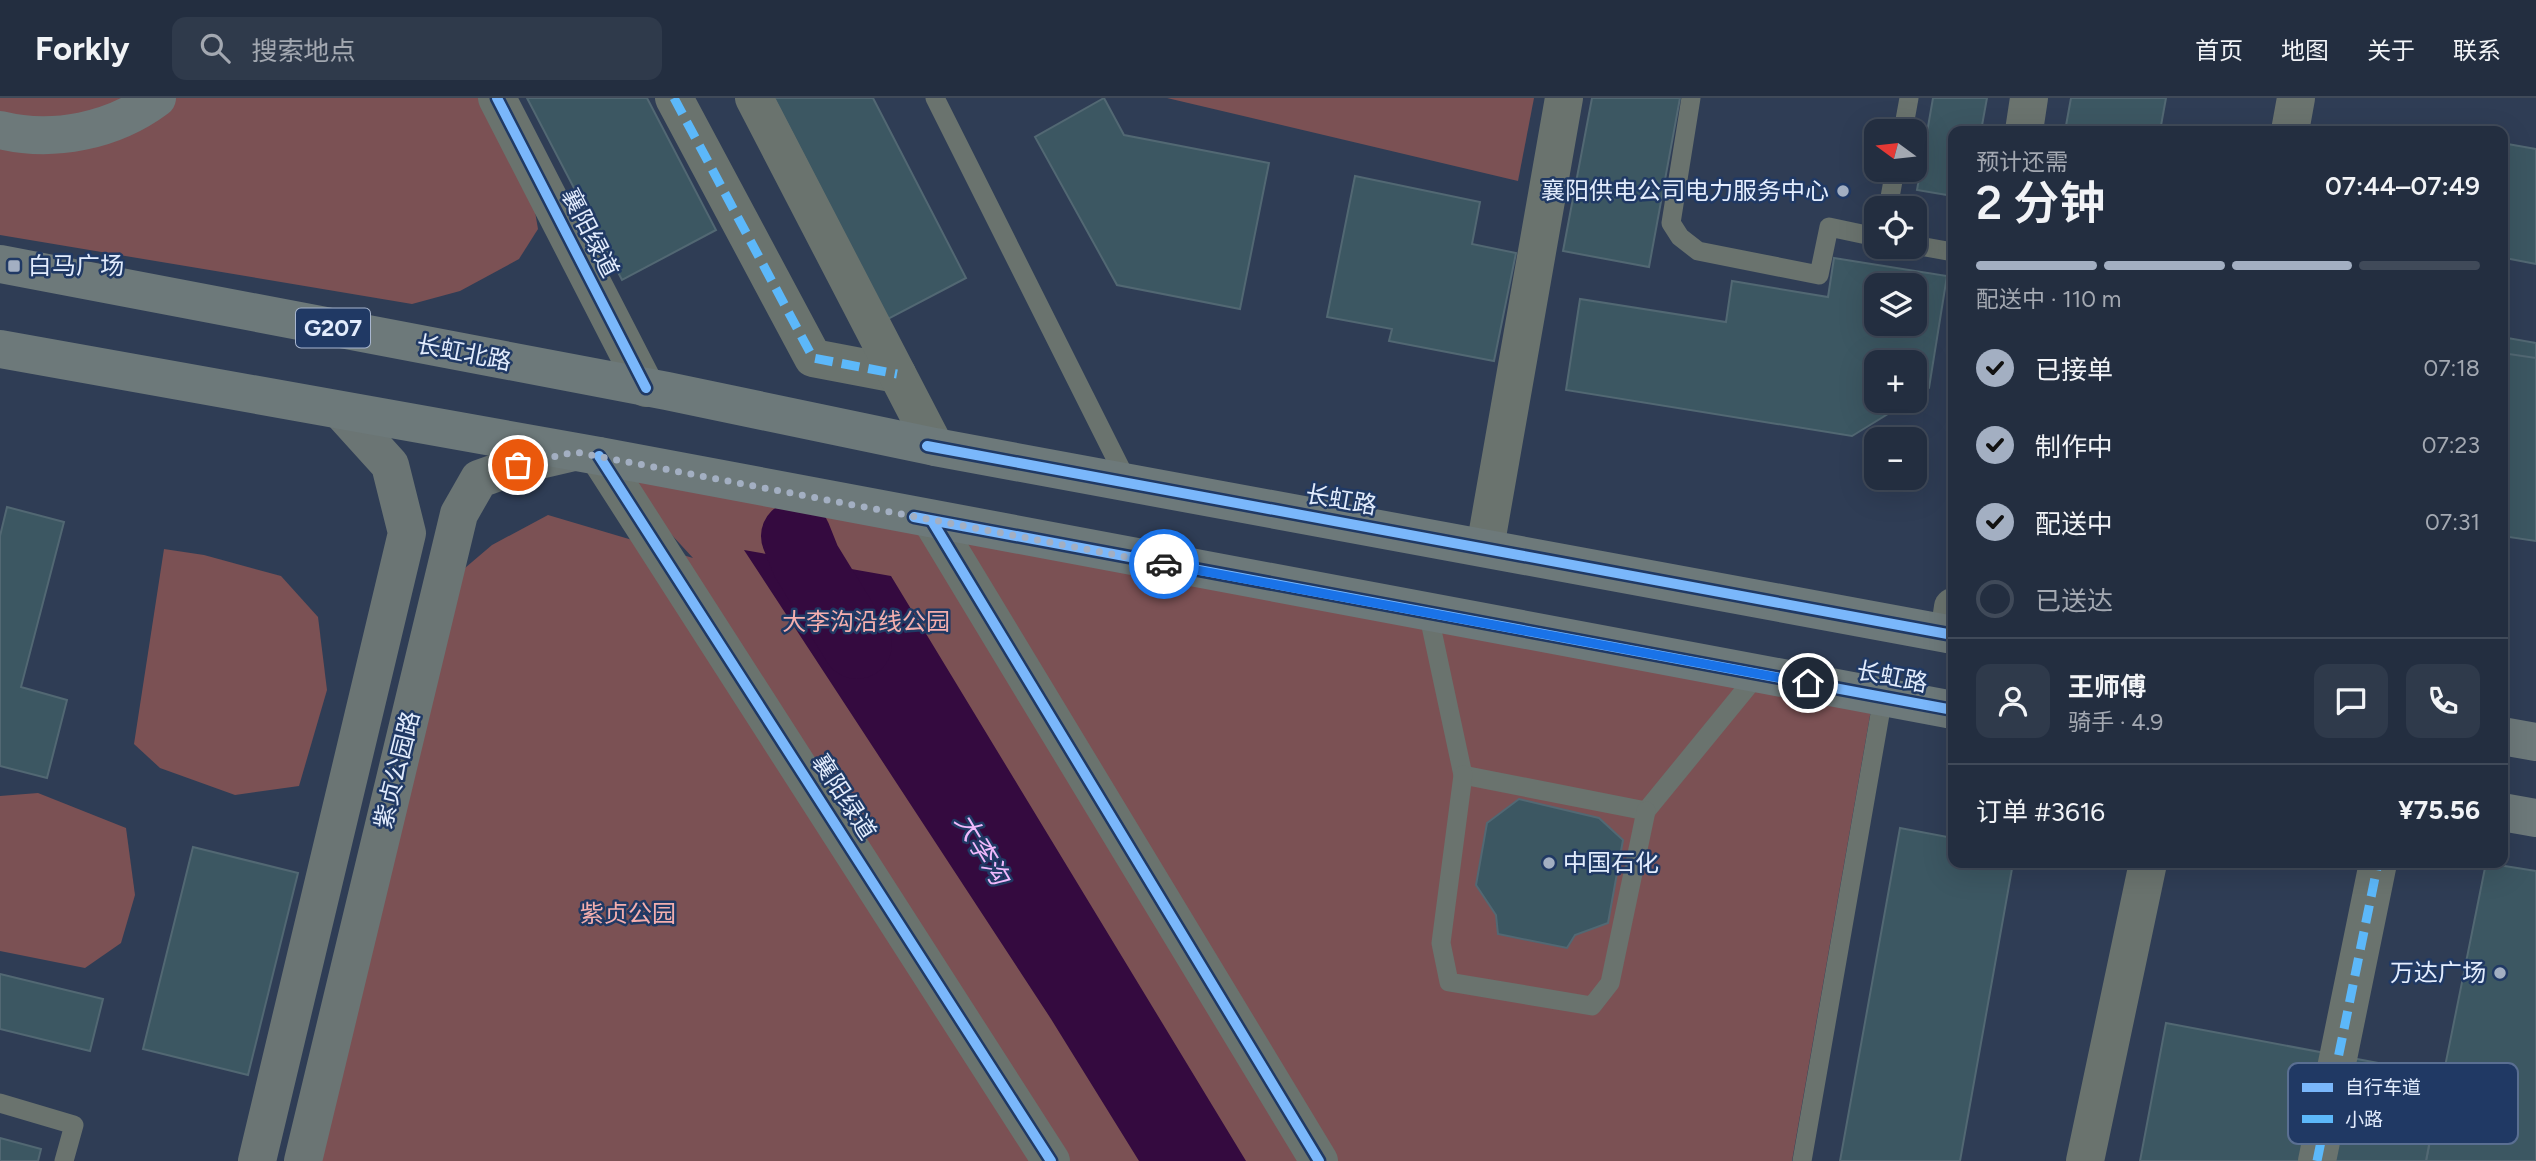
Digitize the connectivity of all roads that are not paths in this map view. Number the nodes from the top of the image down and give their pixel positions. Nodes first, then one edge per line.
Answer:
1 (157, 98) edge
2 (497, 98) edge
3 (674, 98) edge
4 (754, 98) edge
5 (935, 98) edge
6 (1564, 98) edge
7 (1691, 98) edge
8 (1909, 98) edge
9 (2029, 98) edge
10 (2296, 98) edge
11 (1905, 119) edge
12 (2025, 126) edge
13 (2291, 126) edge
14 (0, 130) edge
15 (1864, 234) edge
16 (1927, 247) edge
17 (1948, 251) edge
18 (0, 264) edge
19 (0, 349) edge
20 (897, 374) junction
21 (656, 389) junction
22 (342, 412) junction
23 (931, 447) junction
24 (587, 454) junction
25 (1128, 482) junction
26 (923, 519) junction
27 (1485, 548) junction
28 (1428, 612) junction
29 (1948, 624) edge
30 (1758, 674) junction
31 (1883, 697) junction
32 (1948, 709) edge
33 (2508, 737) edge
34 (2536, 742) edge
35 (1463, 775) junction
36 (1646, 811) junction
37 (2508, 813) edge
38 (2536, 818) edge
39 (2147, 868) edge
40 (2377, 868) edge
41 (2337, 1063) edge
42 (0, 1103) edge
43 (64, 1161) edge
44 (257, 1161) edge
45 (303, 1161) edge
46 (1051, 1161) edge
47 (1319, 1161) edge
48 (1802, 1161) edge
49 (2085, 1161) edge

1 - 14 highway
2 - 21 street, 襄阳绿道
3 - 20 street
4 - 20 street
5 - 25 lane
6 - 27 street
7 - 15 lane
8 - 11 lane
9 - 12 street
10 - 13 street
16 - 17 lane
18 - 21 highway, 长虹北路 / G207
19 - 22 highway
20 - 23 street
21 - 23 highway, 长虹北路 / G207
22 - 24 highway
22 - 44 street, 紫贞公园路
23 - 25 highway, 长虹路 / G207
24 - 26 highway
24 - 45 street, 紫贞公园路
24 - 46 street, 襄阳绿道
25 - 27 highway, 长虹路 / G207
26 - 28 highway, 长虹路
26 - 47 street
27 - 29 highway, 长虹路 / G207
28 - 30 highway, 长虹路
28 - 35 lane
30 - 31 highway, 长虹路
30 - 36 lane
31 - 32 highway, 长虹路
31 - 48 lane
33 - 34 highway
35 - 36 lane
35 - 36 lane
37 - 38 highway
39 - 49 street
40 - 41 street
42 - 43 lane

